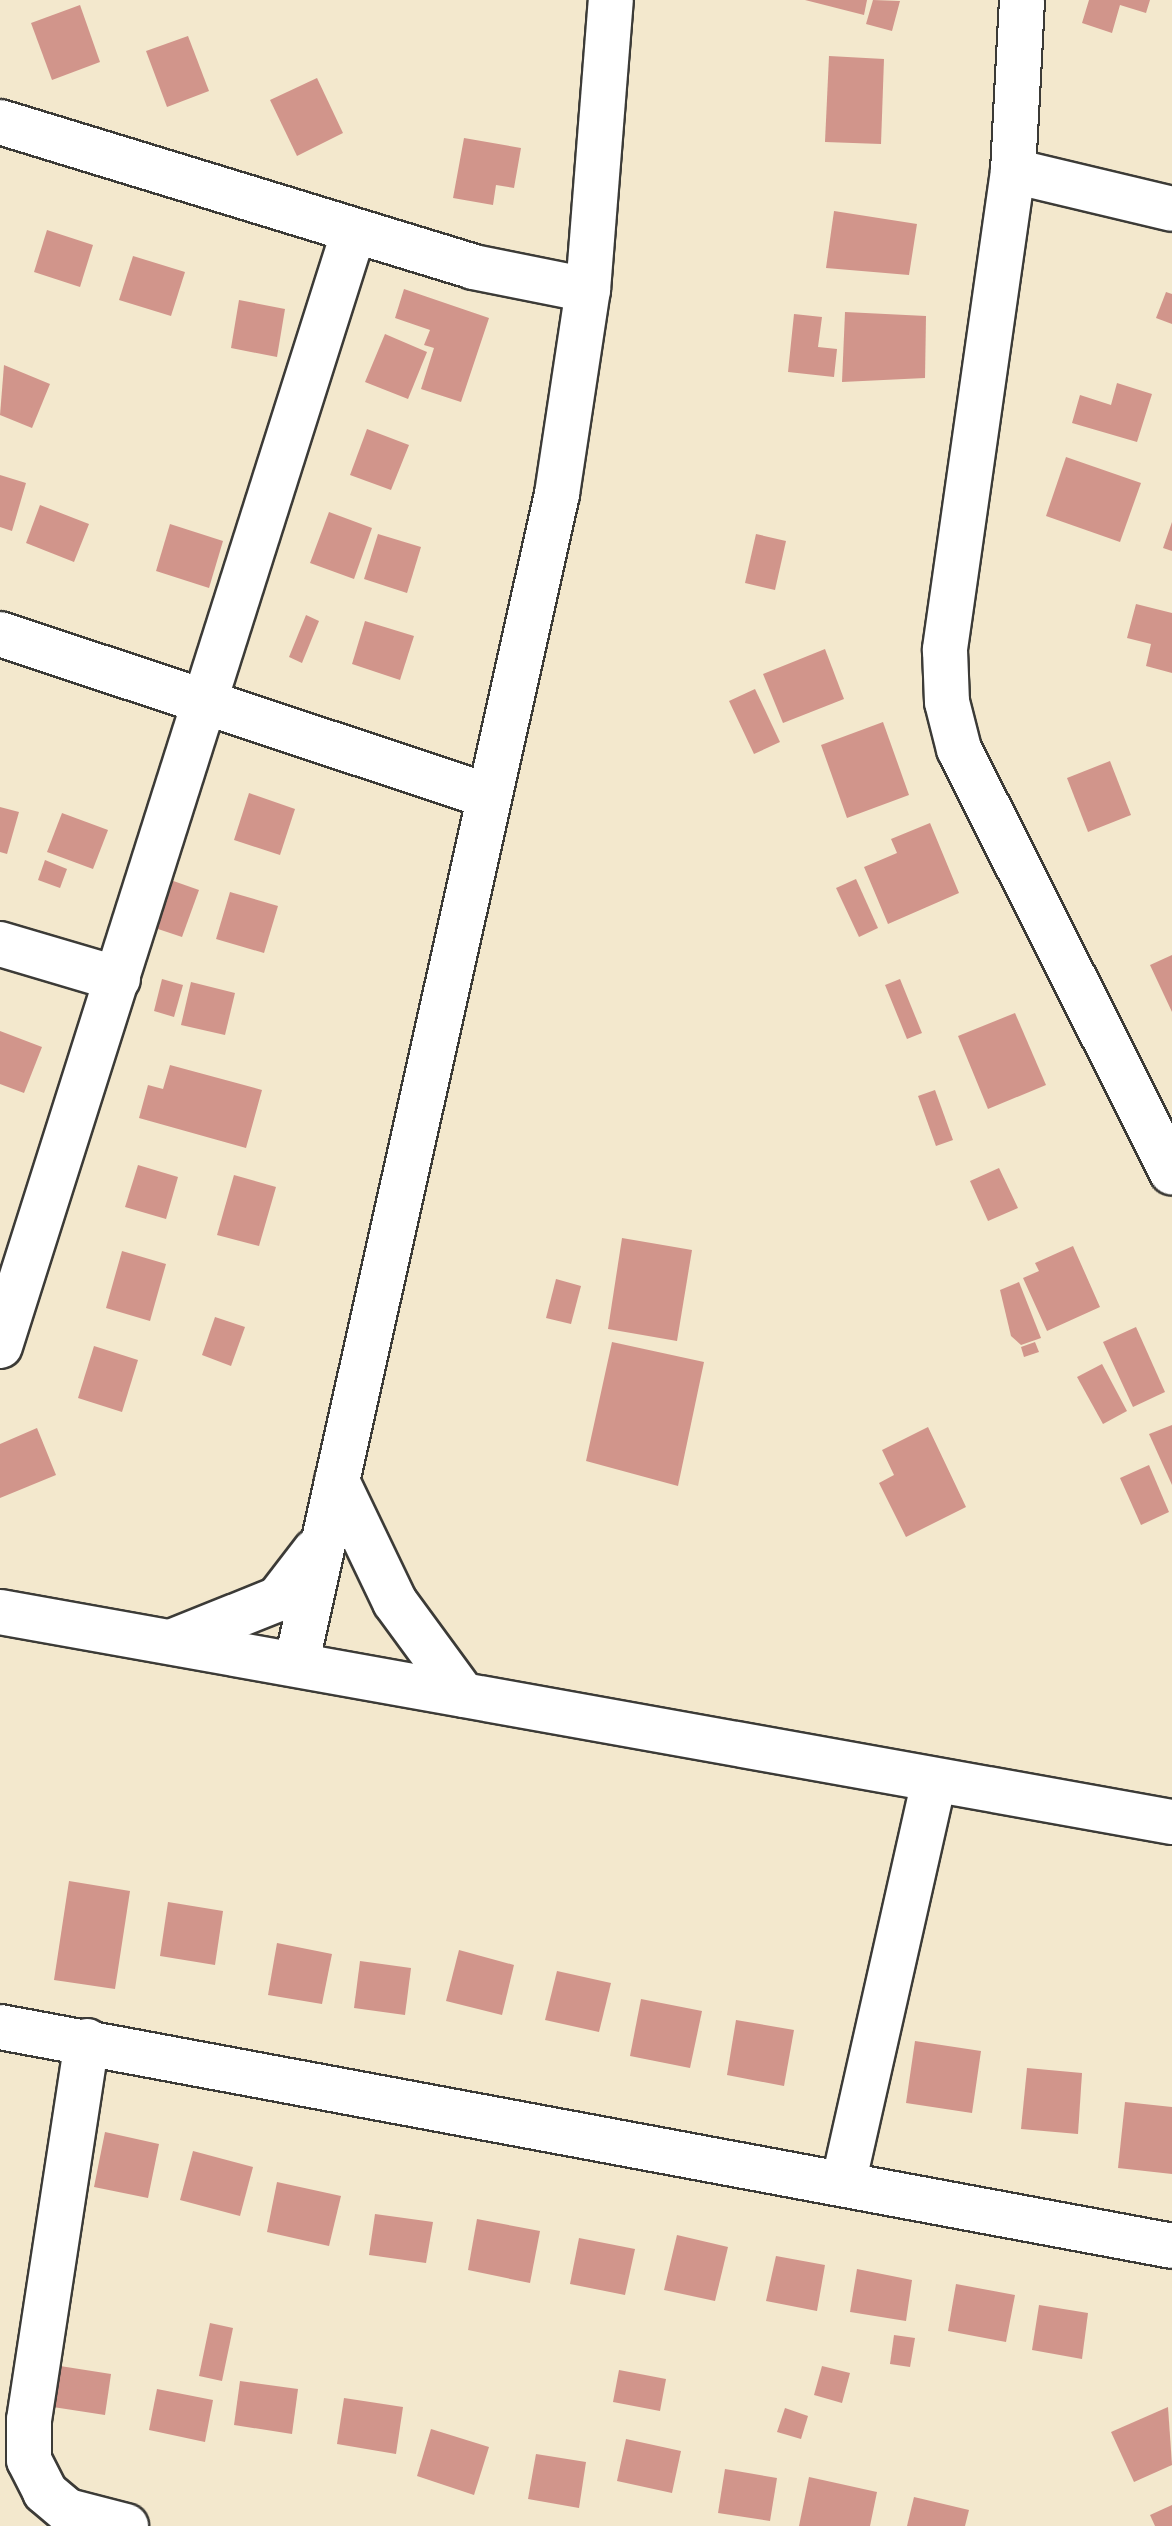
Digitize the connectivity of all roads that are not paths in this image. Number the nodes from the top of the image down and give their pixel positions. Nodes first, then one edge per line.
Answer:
1 (611, 0) edge
2 (1022, 0) edge
3 (0, 122) edge
4 (1013, 171) junction
5 (1172, 209) edge
6 (354, 231) junction
7 (588, 290) junction
8 (0, 634) edge
9 (209, 704) junction
10 (488, 796) junction
11 (0, 944) edge
12 (118, 979) junction
13 (1172, 1172) edge
14 (0, 1346) edge
15 (337, 1481) junction
16 (326, 1530) junction
17 (0, 1612) edge
18 (174, 1641) junction
19 (297, 1661) junction
20 (463, 1695) junction
21 (934, 1781) junction
22 (1172, 1822) edge
23 (0, 2027) edge
24 (87, 2041) junction
25 (844, 2180) junction
26 (1172, 2246) edge
27 (126, 2526) edge

1 - 7 street
2 - 4 street
3 - 6 street
4 - 5 street
4 - 13 street
6 - 7 street
6 - 9 street
7 - 10 street
8 - 9 street
9 - 10 street
9 - 12 street
10 - 15 street
11 - 12 street
12 - 14 street
15 - 16 street
15 - 20 street
16 - 18 street
16 - 19 street
17 - 18 street
18 - 19 street
19 - 20 street
20 - 21 street
21 - 22 street
21 - 25 street
23 - 24 street
24 - 25 street
24 - 27 street
25 - 26 street

